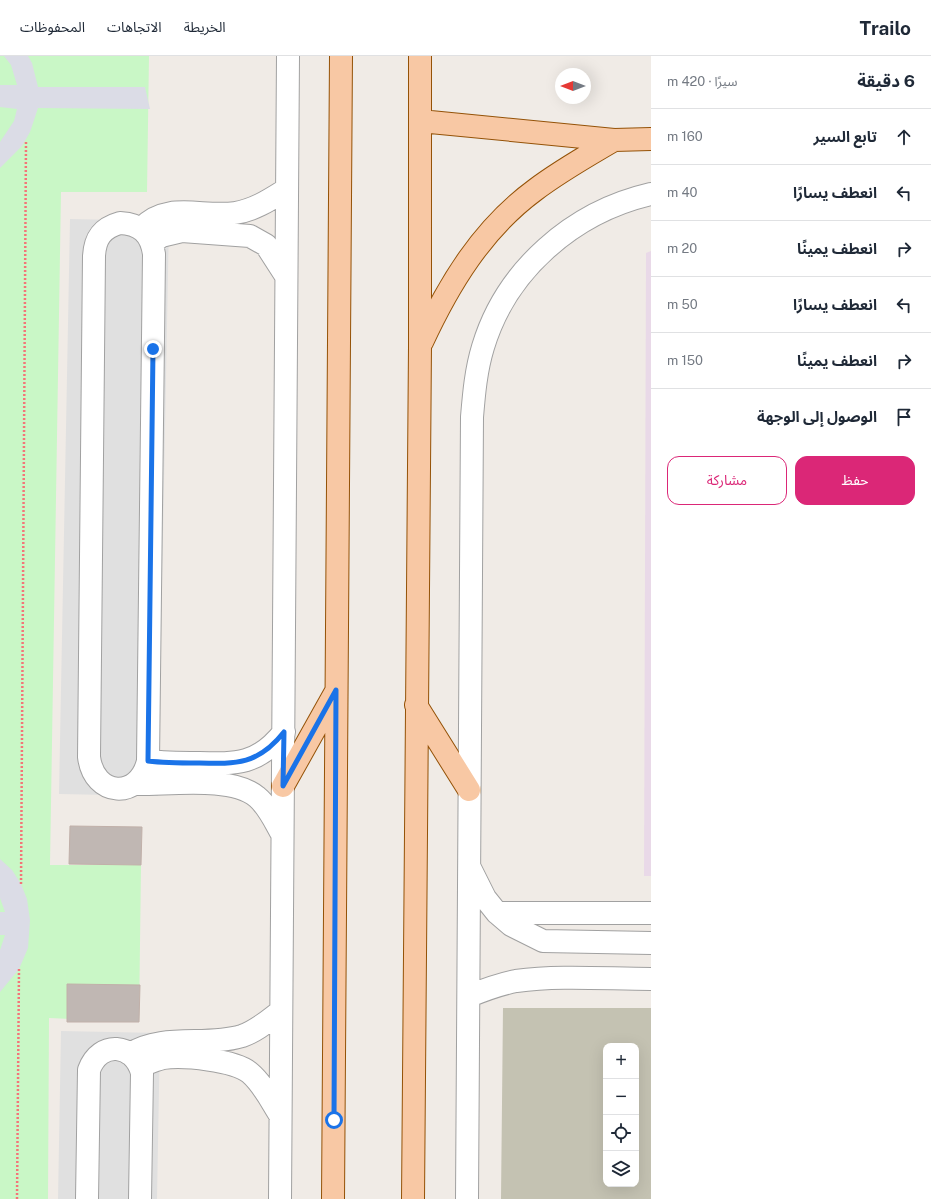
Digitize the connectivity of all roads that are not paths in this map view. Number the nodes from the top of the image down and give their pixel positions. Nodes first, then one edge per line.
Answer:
1 (288, 56) edge
2 (341, 56) edge
3 (420, 56) edge
4 (420, 121) junction
5 (651, 139) edge
6 (614, 140) junction
7 (288, 189) junction
8 (651, 194) edge
9 (147, 236) junction
10 (286, 276) junction
11 (420, 346) junction
12 (336, 690) junction
13 (416, 705) junction
14 (284, 732) junction
15 (148, 761) junction
16 (134, 784) junction
17 (283, 786) junction
18 (469, 790) junction
19 (282, 834) junction
20 (468, 865) junction
21 (497, 913) junction
22 (651, 913) edge
23 (651, 943) edge
24 (651, 979) edge
25 (469, 996) junction
26 (281, 1011) junction
27 (135, 1060) junction
28 (280, 1115) junction
29 (87, 1199) edge
30 (140, 1199) edge
31 (280, 1199) edge
32 (333, 1199) edge
33 (413, 1199) edge
34 (467, 1199) edge

1 - 7 street
2 - 12 main road
3 - 4 main road
4 - 6 main road
4 - 11 main road
5 - 6 main road
6 - 11 main road
7 - 9 street
7 - 10 street
8 - 18 street
9 - 10 street
9 - 15 street
9 - 16 street
10 - 14 street
11 - 13 main road
12 - 17 main road
12 - 32 main road
13 - 18 main road
13 - 33 main road
14 - 15 street
14 - 17 street
15 - 16 street
16 - 19 street
17 - 19 street
18 - 20 street
19 - 26 street
20 - 21 street
20 - 25 street
21 - 22 street
21 - 23 street
24 - 25 street
25 - 34 street
26 - 27 street
26 - 28 street
27 - 28 street
27 - 29 street
27 - 30 street
28 - 31 street

